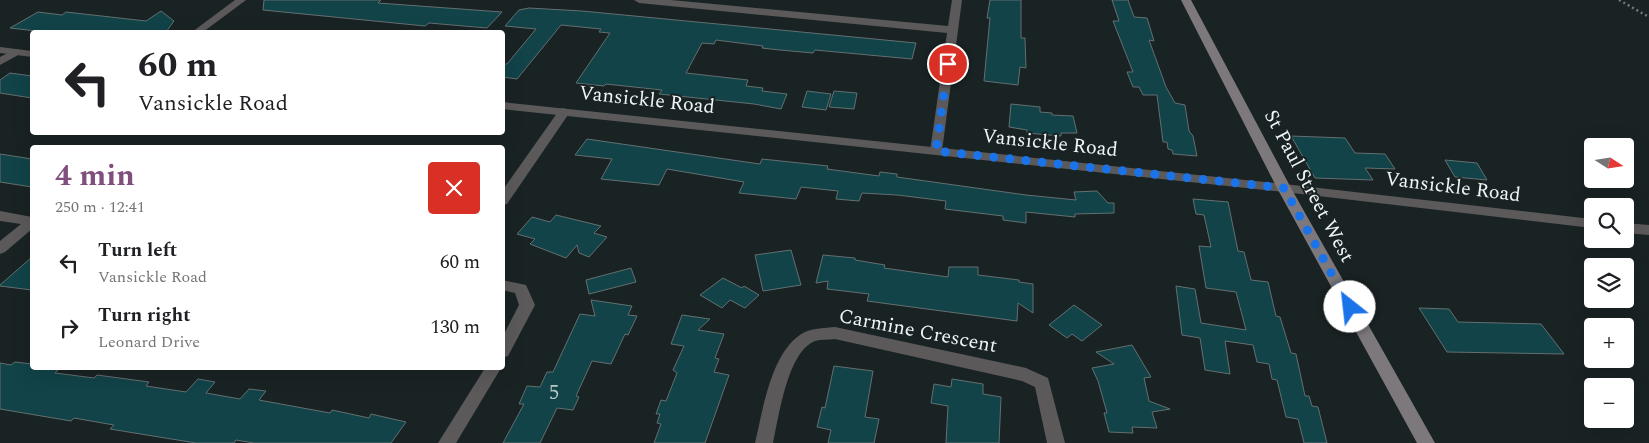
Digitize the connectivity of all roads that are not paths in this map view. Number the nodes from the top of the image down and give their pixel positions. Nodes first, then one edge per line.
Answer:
1 (241, 0) edge
2 (639, 0) edge
3 (957, 0) edge
4 (1186, 0) edge
5 (740, 4) edge
6 (200, 30) edge
7 (953, 30) junction
8 (0, 50) edge
9 (16, 52) junction
10 (30, 54) edge
11 (0, 62) edge
12 (505, 105) edge
13 (564, 112) junction
14 (936, 151) junction
15 (1284, 188) junction
16 (505, 197) edge
17 (0, 216) edge
18 (30, 222) edge
19 (1584, 223) edge
20 (30, 224) edge
21 (1634, 229) edge
22 (1649, 230) edge
23 (0, 249) edge
24 (505, 285) edge
25 (505, 347) edge
26 (492, 370) edge
27 (447, 443) edge
28 (764, 443) edge
29 (1056, 443) edge
30 (1426, 443) edge

1 - 6 street
2 - 5 street
3 - 7 street
4 - 15 main road, St Paul Street West
5 - 7 street
7 - 14 street
8 - 9 street
9 - 10 street
9 - 11 street
12 - 13 street, Vansickle Road
13 - 14 street, Vansickle Road
13 - 16 street
14 - 15 street, Vansickle Road
15 - 19 street, Vansickle Road
15 - 30 main road, St Paul Street West
17 - 18 street
20 - 23 street
21 - 22 street
24 - 25 street
26 - 27 street
28 - 29 street, Carmine Crescent

